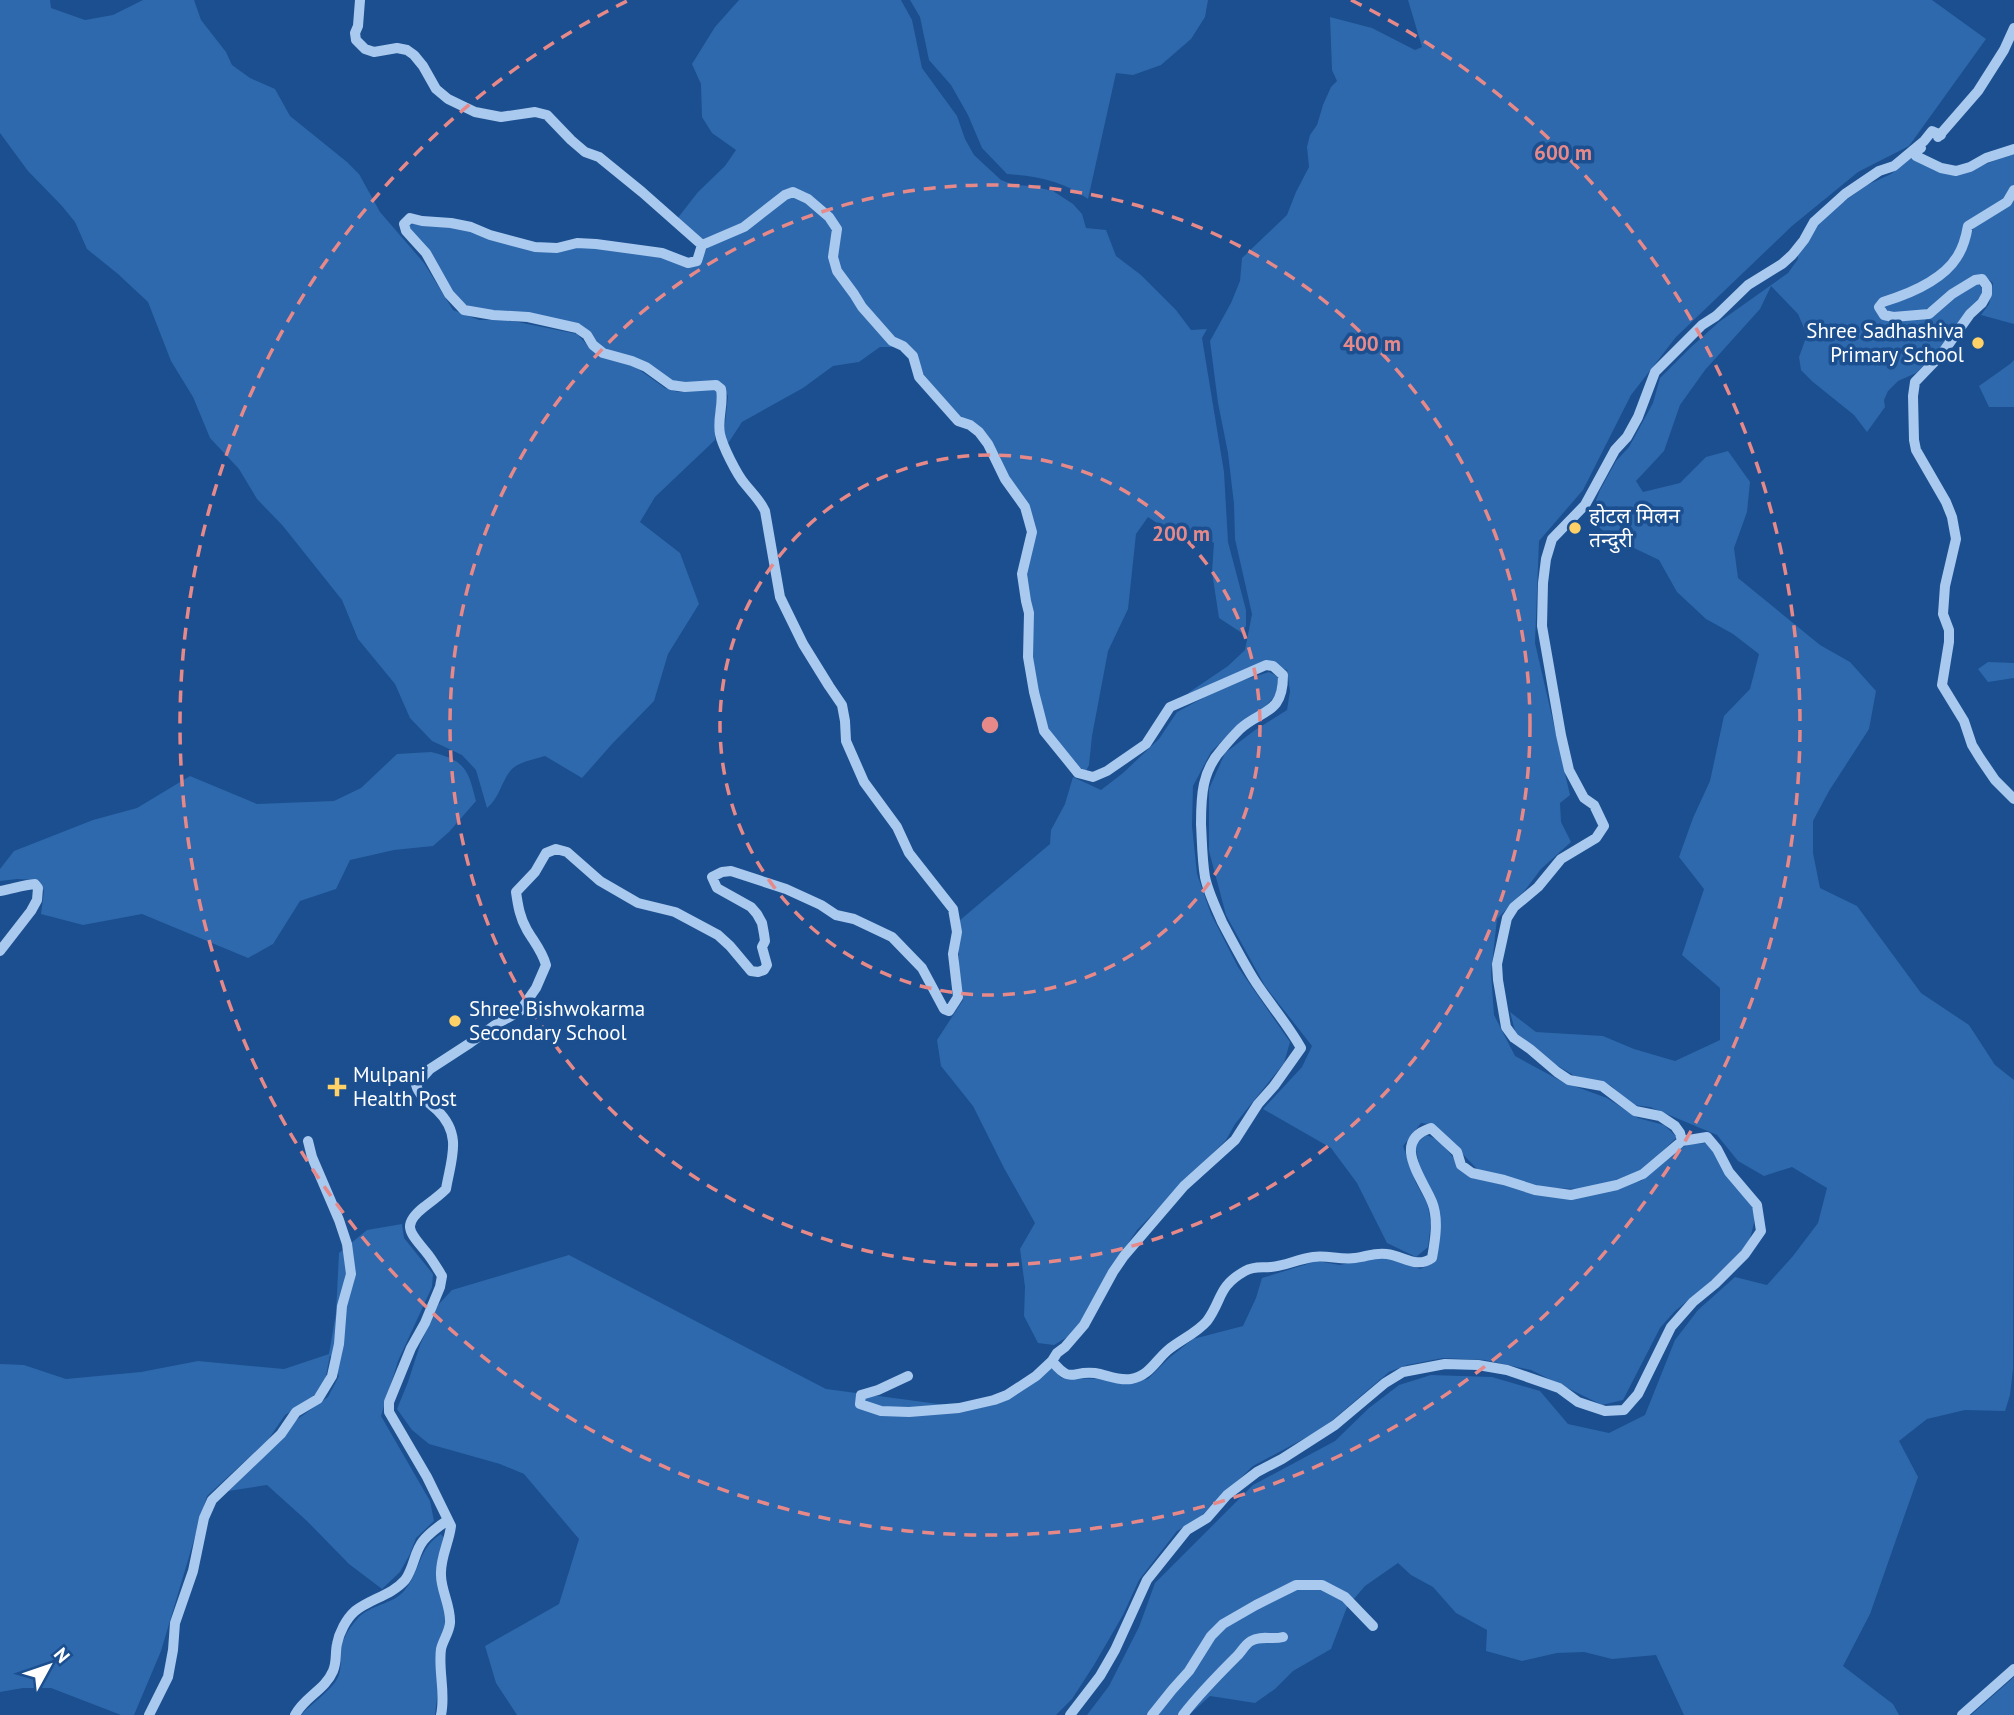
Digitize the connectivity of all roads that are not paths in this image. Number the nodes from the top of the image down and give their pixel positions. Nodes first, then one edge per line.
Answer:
1 (360, 0) edge
2 (2014, 28) edge
3 (1941, 135) junction
4 (2014, 149) edge
5 (2014, 190) edge
6 (702, 245) junction
7 (2014, 799) edge
8 (0, 891) edge
9 (0, 951) edge
10 (308, 1141) dead end
11 (1682, 1141) junction
12 (1052, 1361) junction
13 (908, 1376) dead end
14 (448, 1520) junction
15 (1373, 1626) dead end
16 (1283, 1637) dead end
17 (2014, 1669) edge
18 (149, 1715) edge
19 (295, 1715) edge
20 (441, 1715) edge
21 (1070, 1715) edge
22 (1152, 1715) edge
23 (1183, 1715) edge
24 (1962, 1715) edge

1 - 6 street
2 - 3 street
3 - 4 street
3 - 11 street
5 - 7 street
6 - 12 street
6 - 14 street
8 - 9 street
10 - 18 street
11 - 12 street
11 - 21 street
12 - 13 street
14 - 19 street
14 - 20 street
15 - 22 street
16 - 23 street
17 - 24 street

